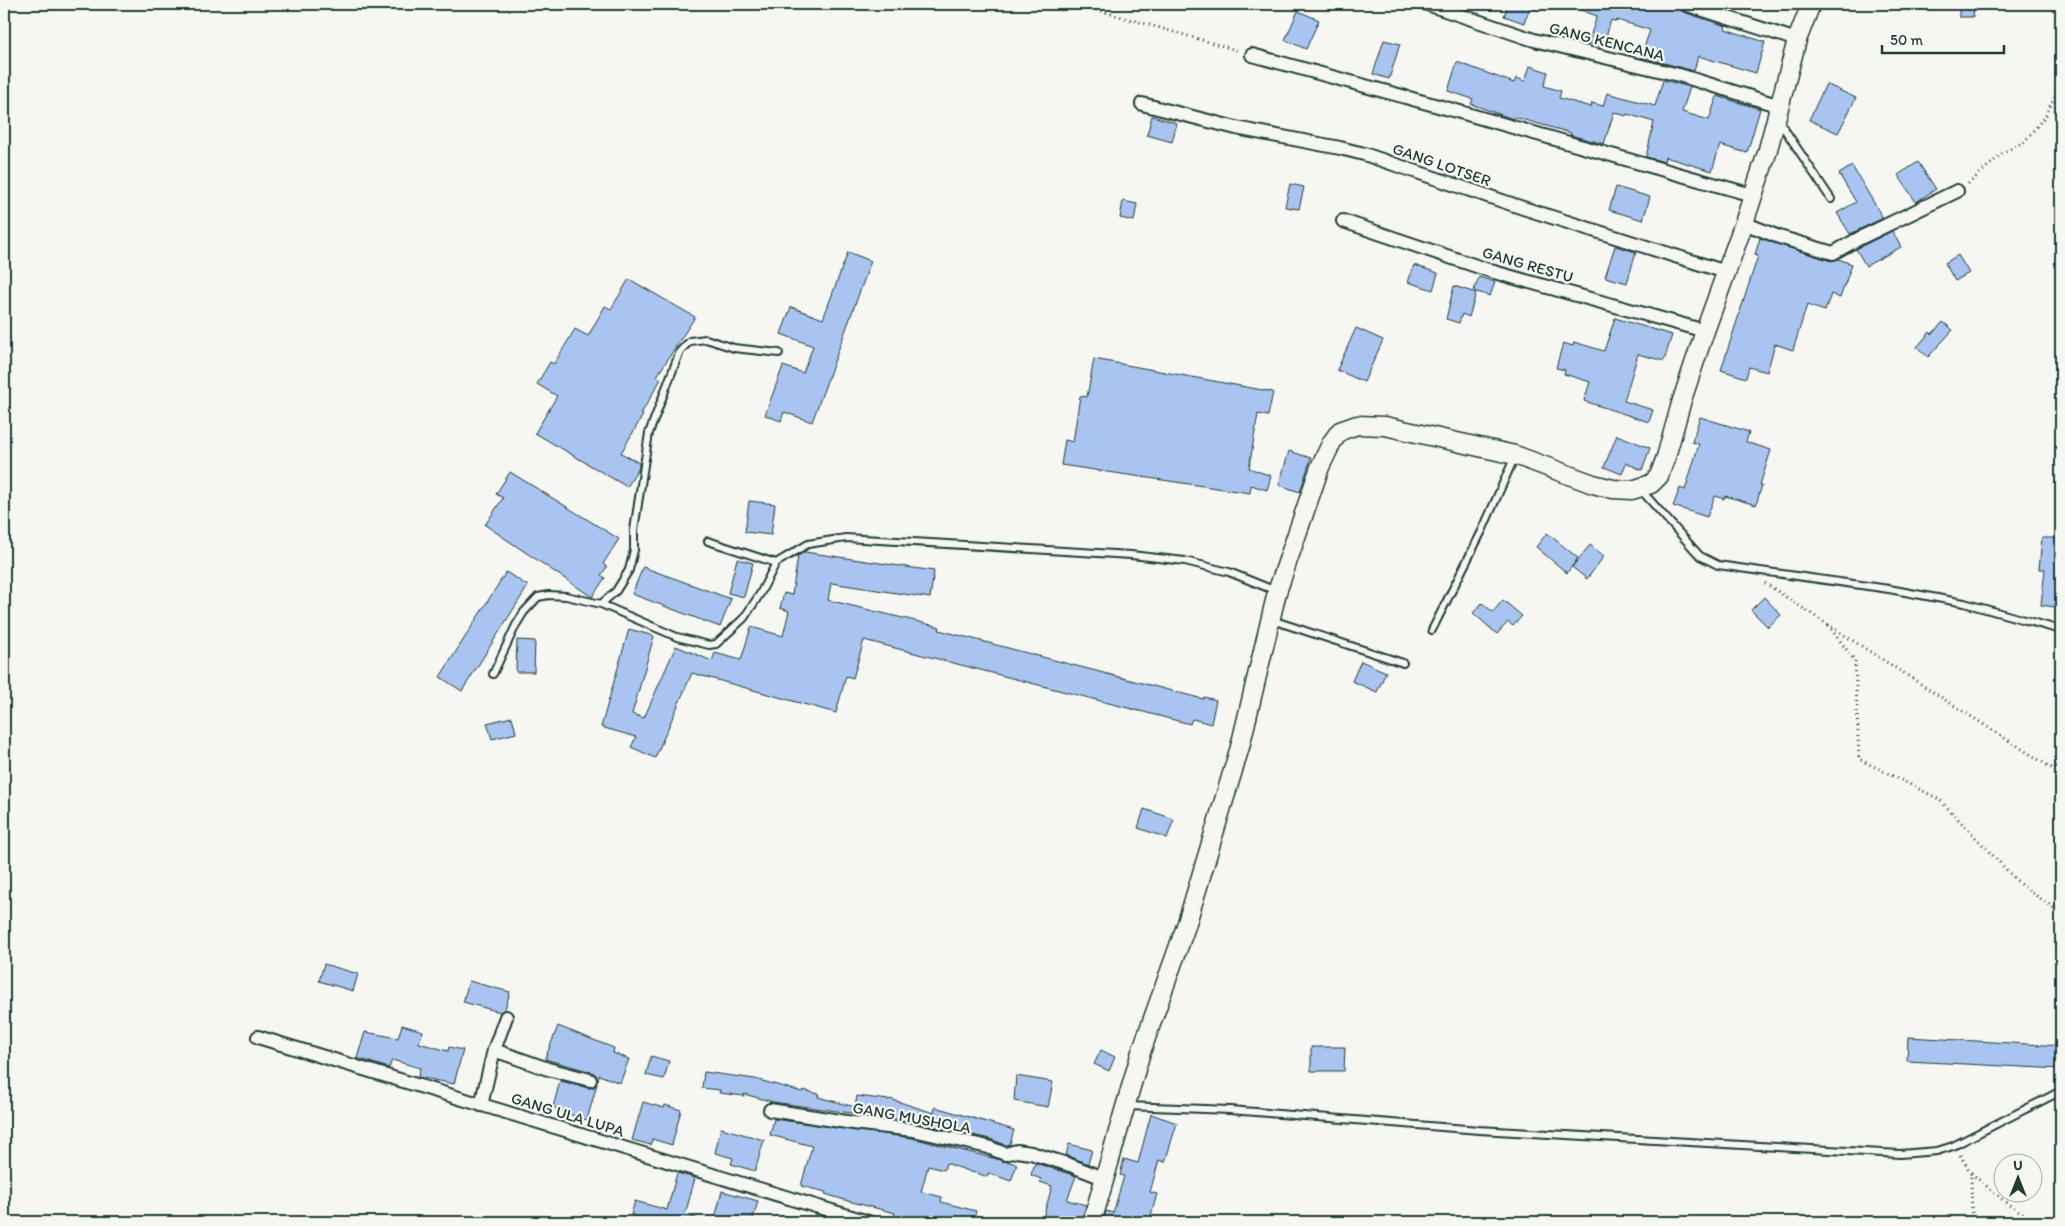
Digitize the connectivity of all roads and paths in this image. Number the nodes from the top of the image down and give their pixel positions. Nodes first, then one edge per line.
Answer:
1 (1077, 4) edge
2 (1427, 4) edge
3 (1685, 4) edge
4 (1811, 4) edge
5 (1797, 40) junction
6 (1252, 55) joint
7 (2061, 83) edge
8 (1142, 104) dead end
9 (1778, 112) junction
10 (1957, 191) joint
11 (1752, 195) junction
12 (1831, 199) dead end
13 (1343, 221) dead end
14 (1744, 223) junction
15 (1726, 272) junction
16 (1705, 331) junction
17 (779, 353) dead end
18 (1515, 455) junction
19 (1640, 488) junction
20 (708, 541) dead end
21 (776, 563) junction
22 (1746, 570) junction
23 (1277, 592) junction
24 (601, 604) junction
25 (1271, 620) junction
26 (1828, 625) junction
27 (1432, 630) dead end
28 (2061, 630) edge
29 (1403, 664) dead end
30 (493, 674) dead end
31 (2061, 774) edge
32 (2061, 913) edge
33 (506, 1016) dead end
34 (258, 1037) dead end
35 (494, 1050) junction
36 (590, 1080) dead end
37 (2061, 1091) edge
38 (481, 1105) junction
39 (1126, 1106) junction
40 (770, 1110) dead end
41 (1953, 1146) junction
42 (1971, 1173) junction
43 (1103, 1178) junction
44 (868, 1222) edge
45 (1092, 1222) edge
46 (1972, 1222) edge
47 (2038, 1222) edge

1 - 6 path
2 - 9 street, GANG KENCANA
3 - 5 street
4 - 5 main road
5 - 9 main road
6 - 11 street
7 - 10 path
8 - 15 street, GANG LOTSER
9 - 11 main road
9 - 12 lane
10 - 14 street
11 - 14 main road
13 - 16 street, GANG RESTU
14 - 15 main road
15 - 16 main road
16 - 19 main road
17 - 24 lane
18 - 19 main road
18 - 23 main road
18 - 27 lane
19 - 22 lane
20 - 21 lane
21 - 23 lane
21 - 24 lane
22 - 26 path
22 - 28 lane
23 - 25 main road
24 - 30 lane
25 - 29 lane
25 - 39 main road
26 - 31 path
26 - 32 path
33 - 35 street
34 - 38 street, GANG ULA LUPA
35 - 36 street
35 - 38 street
37 - 41 lane
38 - 44 street, GANG ULA LUPA
39 - 41 lane
39 - 43 main road
40 - 43 street, GANG MUSHOLA
41 - 42 path
42 - 46 path
42 - 47 path
43 - 45 main road

